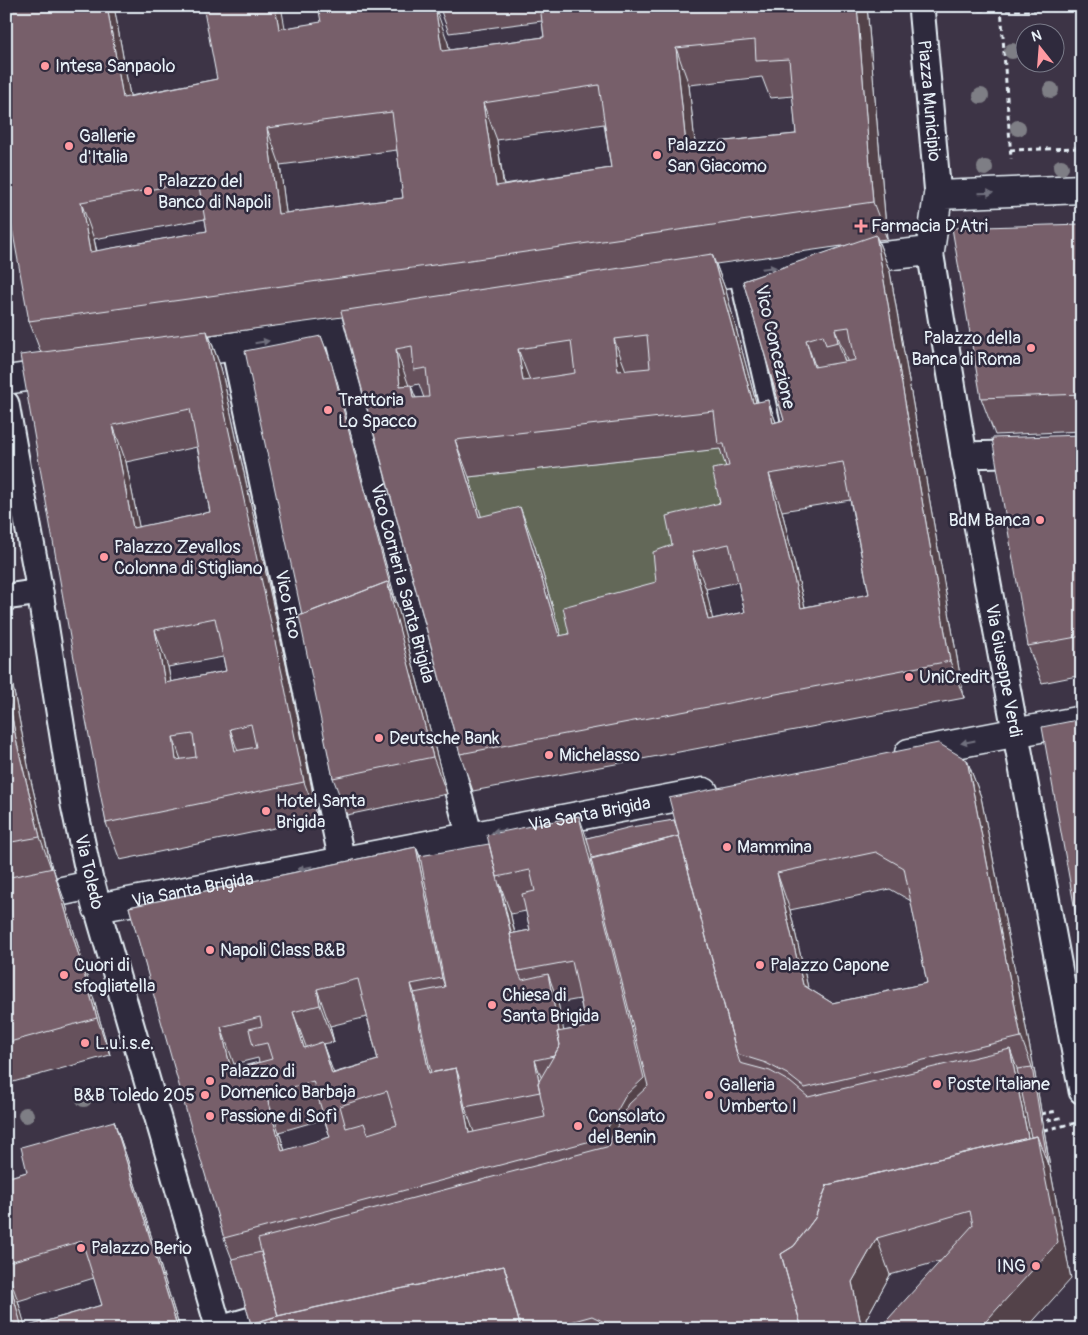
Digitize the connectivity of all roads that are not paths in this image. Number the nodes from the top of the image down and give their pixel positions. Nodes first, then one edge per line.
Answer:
1 (921, 8) edge
2 (1082, 189) edge
3 (938, 195) junction
4 (930, 251) junction
5 (737, 272) junction
6 (658, 283) edge
7 (404, 321) edge
8 (336, 331) junction
9 (234, 346) junction
10 (156, 358) edge
11 (87, 368) edge
12 (6, 380) edge
13 (6, 404) edge
14 (774, 432) edge
15 (1082, 452) edge
16 (964, 455) junction
17 (40, 592) junction
18 (6, 597) edge
19 (1082, 720) edge
20 (1016, 733) junction
21 (884, 758) edge
22 (727, 788) edge
23 (470, 837) junction
24 (342, 861) junction
25 (94, 896) junction
26 (6, 903) edge
27 (1082, 1091) edge
28 (251, 1320) edge
29 (220, 1329) edge

1 - 3 street, Piazza Municipio
3 -> 2 street
3 - 4 street, Piazza Municipio
5 -> 4 street
4 - 16 street, Via Giuseppe Verdi
5 - 6 street
5 - 14 lane, Vico Concezione
7 - 8 street
9 -> 8 street
8 - 23 street, Vico Corrieri a Santa Brigida
9 - 10 street
9 - 24 street, Vico Fico
11 - 12 street
13 - 17 street, Via Toledo
15 - 16 street
16 - 20 street, Via Giuseppe Verdi
17 - 18 street
17 - 25 street, Via Toledo
19 - 20 street
20 -> 21 street
20 - 27 street, Via Giuseppe Verdi
22 -> 23 street, Via Santa Brigida
23 - 24 street, Via Santa Brigida
24 -> 25 street, Via Santa Brigida
25 - 26 street, Via Santa Brigida
25 - 29 street, Via Toledo
28 - 29 street

